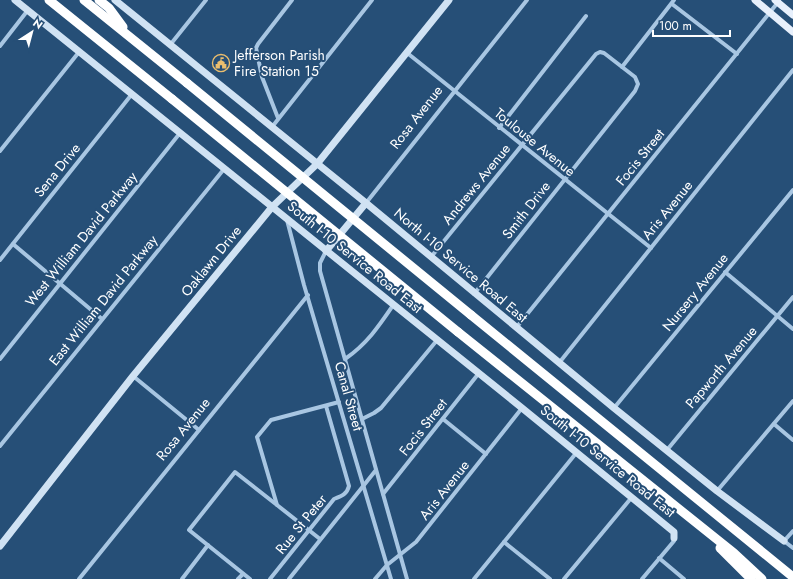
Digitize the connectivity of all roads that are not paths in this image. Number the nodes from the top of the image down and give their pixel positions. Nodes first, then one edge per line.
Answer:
1 (15, 0) edge
2 (49, 0) edge
3 (84, 0) edge
4 (100, 0) edge
5 (206, 0) edge
6 (292, 0) edge
7 (372, 0) edge
8 (449, 0) edge
9 (527, 0) edge
10 (755, 0) edge
11 (118, 1) edge
12 (778, 1) edge
13 (673, 2) edge
14 (28, 10) junction
15 (770, 12) junction
16 (793, 15) edge
17 (586, 16) dead end
18 (793, 32) edge
19 (133, 39) junction
20 (170, 45) junction
21 (0, 46) edge
22 (79, 52) junction
23 (406, 52) junction
24 (737, 54) junction
25 (622, 67) junction
26 (793, 70) edge
27 (454, 91) junction
28 (132, 94) junction
29 (278, 118) junction
30 (271, 127) junction
31 (500, 128) junction
32 (180, 133) junction
33 (521, 145) junction
34 (0, 151) edge
35 (317, 164) junction
36 (224, 169) junction
37 (564, 180) junction
38 (793, 190) edge
39 (366, 202) junction
40 (272, 207) junction
41 (609, 214) junction
42 (287, 220) junction
43 (13, 244) junction
44 (651, 248) junction
45 (326, 251) junction
46 (431, 257) junction
47 (0, 260) edge
48 (725, 272) junction
49 (60, 284) junction
50 (474, 294) junction
51 (308, 295) junction
52 (793, 297) edge
53 (394, 304) junction
54 (778, 316) junction
55 (102, 319) junction
56 (516, 328) junction
57 (793, 329) edge
58 (438, 339) junction
59 (0, 359) edge
60 (345, 359) junction
61 (559, 363) junction
62 (479, 373) junction
63 (133, 376) junction
64 (793, 401) edge
65 (339, 402) junction
66 (326, 406) junction
67 (522, 408) junction
68 (614, 408) junction
69 (362, 419) junction
70 (443, 419) junction
71 (774, 424) junction
72 (200, 430) junction
73 (793, 440) edge
74 (0, 446) edge
75 (667, 450) junction
76 (577, 452) junction
77 (486, 454) junction
78 (376, 470) junction
79 (363, 486) junction
80 (717, 491) junction
81 (383, 494) junction
82 (632, 497) junction
83 (277, 505) junction
84 (701, 528) junction
85 (309, 530) junction
86 (793, 531) edge
87 (674, 538) joint
88 (320, 539) junction
89 (784, 541) junction
90 (504, 542) junction
91 (208, 545) junction
92 (0, 546) edge
93 (793, 548) edge
94 (400, 554) junction
95 (659, 558) junction
96 (387, 565) junction
97 (243, 574) junction
98 (793, 577) edge
99 (79, 579) edge
100 (182, 579) edge
101 (238, 579) edge
102 (250, 579) edge
103 (270, 579) edge
104 (289, 579) edge
105 (375, 579) edge
106 (391, 579) edge
107 (407, 579) edge
108 (474, 579) edge
109 (550, 579) edge
110 (564, 579) edge
111 (642, 579) edge
112 (684, 579) edge
113 (751, 579) edge
114 (762, 579) edge

1 - 14 street, South I-10 Service Road East
2 - 84 highway, bridge
3 - 19 highway
4 - 19 highway
5 - 20 street
6 - 29 street
7 - 29 street
8 - 23 street, Oaklawn Drive
9 - 27 street, Rosa Avenue
10 - 15 main road
11 - 20 street, North I-10 Service Road East
12 - 15 street, Focis Street
12 - 16 main road
13 - 24 street
13 - 25 street
14 - 21 street
14 - 22 street, South I-10 Service Road East
15 - 18 main road
15 - 24 street, Focis Street
17 - 31 street
19 - 98 highway, bridge
20 - 30 street, North I-10 Service Road East
22 - 28 street, South I-10 Service Road East
22 - 34 street
23 - 27 street, Toulouse Avenue
23 - 35 street, Oaklawn Drive
24 - 41 street, Focis Street
25 - 33 street, Andrews Avenue
25 - 37 street, Smith Drive
26 - 44 street, Aris Avenue
27 - 31 street, Toulouse Avenue
27 - 39 street, Rosa Avenue
28 - 32 street, South I-10 Service Road East
28 - 43 street, Sena Drive
29 - 30 street
30 - 35 street, North I-10 Service Road East
31 - 33 street, Toulouse Avenue
32 - 36 street, South I-10 Service Road East
32 - 49 street, West William David Parkway
33 - 37 street, Toulouse Avenue
33 - 46 street, Andrews Avenue
35 - 39 street, North I-10 Service Road East
35 - 40 street, Oaklawn Drive
36 - 40 street, South I-10 Service Road East
36 - 55 street, East William David Parkway
37 - 41 street, Toulouse Avenue
37 - 50 street, Smith Drive
38 - 48 street, Nursery Avenue
39 - 45 street, Rosa Avenue
39 - 46 street, North I-10 Service Road East
40 - 42 street, South I-10 Service Road East
40 - 63 street, Oaklawn Drive
41 - 44 street, Toulouse Avenue
41 - 56 street, Focis Street
42 - 45 street, South I-10 Service Road East
42 - 51 street, Canal Street
43 - 47 street, Sena Drive
43 - 49 street
44 - 61 street, Aris Avenue
45 - 53 street, South I-10 Service Road East
45 - 60 street, Canal Street
46 - 50 street, North I-10 Service Road East
48 - 54 street
48 - 68 street, Nursery Avenue
49 - 55 street
49 - 59 street, West William David Parkway
50 - 56 street, North I-10 Service Road East
51 - 65 street, Canal Street
51 - 72 street, Rosa Avenue
52 - 54 street, Papworth Avenue
53 - 58 street, South I-10 Service Road East
53 - 60 street
54 - 57 street
54 - 75 street, Papworth Avenue
55 - 74 street, East William David Parkway
56 - 61 street, North I-10 Service Road East
58 - 62 street, South I-10 Service Road East
58 - 69 street
60 - 69 street, Canal Street
61 - 68 street, North I-10 Service Road East
62 - 67 street, South I-10 Service Road East
62 - 70 street, Focis Street
63 - 72 street
63 - 92 street, Oaklawn Drive
64 - 71 street
65 - 66 street
65 - 79 street, Canal Street
66 - 83 street
66 - 85 street, Rue St Peter
67 - 76 street, South I-10 Service Road East
67 - 77 street, Aris Avenue
68 - 75 street, North I-10 Service Road East
69 - 78 street, Canal Street
70 - 77 street
70 - 81 street, Focis Street
71 - 73 street
71 - 80 street
72 - 99 street, Rosa Avenue
75 - 80 street, North I-10 Service Road East
76 - 82 street, South I-10 Service Road East
76 - 90 street
77 - 94 street, Aris Avenue
78 - 79 street
78 - 81 street, Canal Street
79 - 88 street
79 - 96 street, Canal Street
80 - 89 street, North I-10 Service Road East
81 - 94 street, Canal Street
82 - 87 street, South I-10 Service Road East
82 - 110 street
83 - 85 street
83 - 91 street
84 - 113 highway
84 - 114 highway
85 - 88 street
85 - 103 street, Rue St Peter
86 - 89 street
87 - 95 street
88 - 104 street
89 - 93 street, North I-10 Service Road East
90 - 108 street
90 - 109 street
91 - 97 street
91 - 100 street
94 - 96 street, Aris Avenue
94 - 107 street, Canal Street
95 - 111 street
95 - 112 street
96 - 105 street, Aris Avenue
96 - 106 street, Canal Street
97 - 101 street
97 - 102 street

